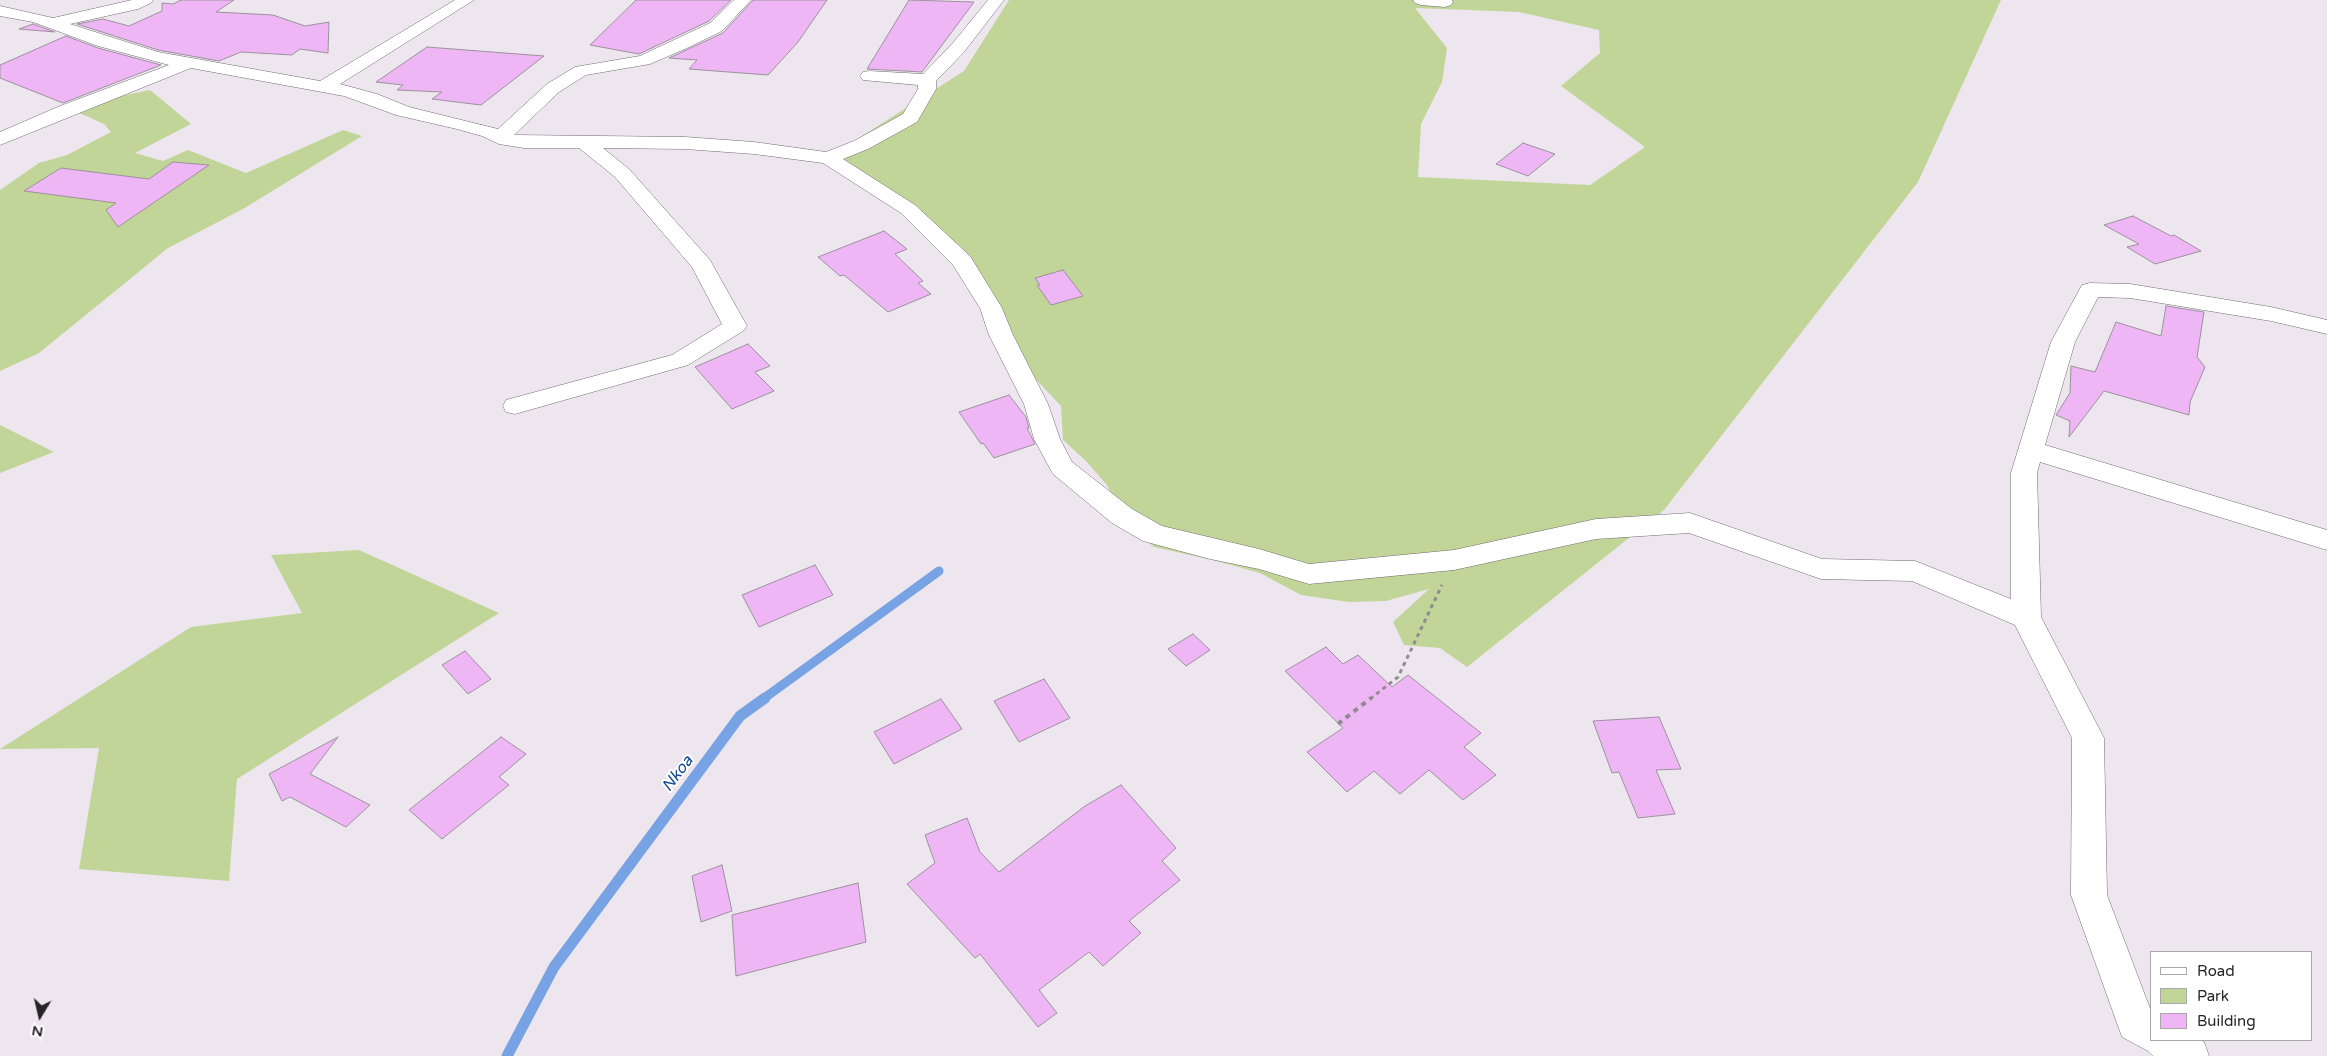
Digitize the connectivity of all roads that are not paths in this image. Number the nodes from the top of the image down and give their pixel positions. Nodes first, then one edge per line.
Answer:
1 (18, 0) edge
2 (145, 0) edge
3 (466, 0) edge
4 (743, 0) edge
5 (996, 0) edge
6 (1421, 0) edge
7 (1446, 2) dead end
8 (0, 5) edge
9 (0, 11) edge
10 (53, 23) junction
11 (189, 63) junction
12 (869, 76) dead end
13 (927, 80) junction
14 (323, 87) junction
15 (499, 138) junction
16 (0, 139) edge
17 (583, 142) junction
18 (828, 158) junction
19 (2327, 327) edge
20 (516, 406) dead end
21 (2031, 450) junction
22 (2327, 540) edge
23 (2026, 617) junction
24 (2150, 1032) edge
25 (2165, 1041) edge
26 (2190, 1056) edge

1 - 8 street
2 - 10 street
3 - 14 street
4 - 15 street
5 - 13 street
6 - 7 street
9 - 10 street
10 - 11 street
11 - 14 street
11 - 16 street
12 - 13 street
13 - 18 street
14 - 15 street
15 - 17 street
17 - 18 street
17 - 20 street
18 - 23 street
19 - 21 street
21 - 22 street
21 - 23 street
23 - 24 street
25 - 26 street

